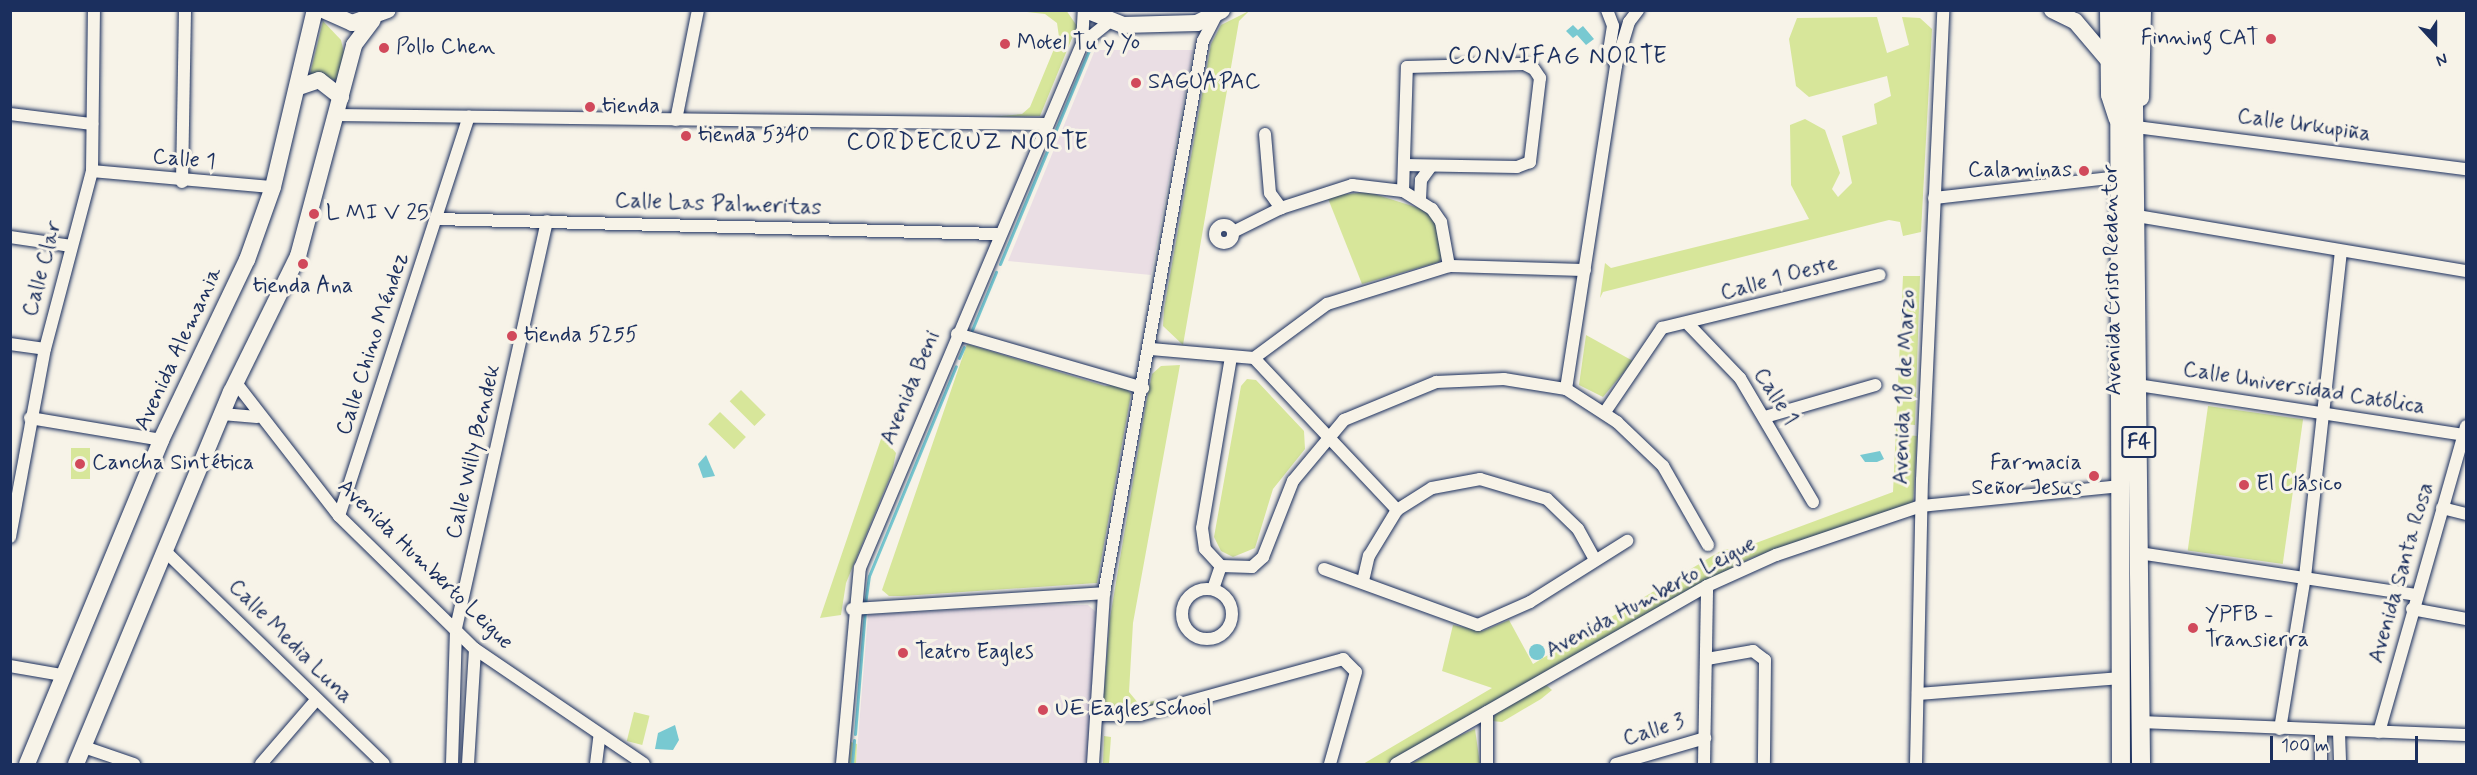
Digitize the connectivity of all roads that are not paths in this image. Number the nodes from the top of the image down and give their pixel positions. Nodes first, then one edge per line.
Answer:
1 (93, 10) edge
2 (185, 10) edge
3 (315, 10) edge
4 (323, 10) edge
5 (388, 10) edge
6 (698, 10) edge
7 (1085, 10) edge
8 (1607, 10) edge
9 (1638, 10) edge
10 (1943, 10) edge
11 (2052, 10) edge
12 (2111, 11) edge
13 (2141, 11) edge
14 (1219, 13) edge
15 (373, 20) junction
16 (1107, 23) junction
17 (1181, 24) junction
18 (1082, 44) junction
19 (1201, 51) junction
20 (2108, 60) junction
21 (1616, 65) junction
22 (299, 87) junction
23 (2127, 87) junction
24 (341, 97) junction
25 (10, 114) edge
26 (336, 115) junction
27 (470, 117) junction
28 (676, 120) junction
29 (2130, 122) junction
30 (92, 124) junction
31 (1047, 124) junction
32 (1265, 134) dead end
33 (1404, 165) junction
34 (1431, 166) junction
35 (2466, 169) edge
36 (92, 171) junction
37 (2118, 177) junction
38 (182, 182) junction
39 (273, 187) junction
40 (1403, 191) junction
41 (1934, 198) junction
42 (1420, 200) junction
43 (1281, 208) junction
44 (2137, 216) junction
45 (436, 219) junction
46 (547, 222) junction
47 (1233, 232) dead end
48 (999, 234) junction
49 (10, 237) edge
50 (71, 246) junction
51 (2341, 252) junction
52 (1449, 266) junction
53 (1585, 270) junction
54 (2466, 271) edge
55 (1880, 275) dead end
56 (1689, 325) junction
57 (957, 334) junction
58 (10, 344) edge
59 (45, 349) junction
60 (1152, 349) junction
61 (1231, 357) junction
62 (1254, 358) junction
63 (236, 383) junction
64 (1875, 385) dead end
65 (2138, 385) junction
66 (1143, 388) junction
67 (1566, 389) junction
68 (1605, 412) junction
69 (2324, 413) junction
70 (222, 414) junction
71 (257, 417) junction
72 (1765, 417) junction
73 (30, 418) junction
74 (2465, 430) edge
75 (1327, 437) junction
76 (161, 441) junction
77 (2120, 486) junction
78 (1813, 502) dead end
79 (1921, 506) junction
80 (2442, 508) junction
81 (1397, 510) junction
82 (2466, 514) edge
83 (339, 516) junction
84 (10, 537) edge
85 (1627, 541) dead end
86 (1708, 545) dead end
87 (165, 551) junction
88 (2139, 553) junction
89 (1594, 558) junction
90 (1221, 566) junction
91 (1324, 568) dead end
92 (2305, 577) junction
93 (1364, 581) junction
94 (1707, 586) junction
95 (1213, 590) junction
96 (1104, 593) junction
97 (2416, 595) junction
98 (855, 609) junction
99 (2412, 609) junction
100 (2466, 619) edge
101 (456, 628) junction
102 (475, 649) junction
103 (1707, 659) junction
104 (10, 666) edge
105 (62, 675) junction
106 (2121, 678) junction
107 (1918, 694) junction
108 (316, 700) junction
109 (1487, 712) junction
110 (1096, 715) junction
111 (2140, 722) junction
112 (41, 728) junction
113 (2280, 729) junction
114 (2321, 732) junction
115 (2340, 732) junction
116 (2379, 732) junction
117 (2466, 735) edge
118 (599, 738) junction
119 (1705, 738) junction
120 (84, 747) junction
121 (27, 765) edge
122 (33, 765) edge
123 (76, 765) edge
124 (134, 765) edge
125 (261, 765) edge
126 (384, 765) edge
127 (452, 765) edge
128 (468, 765) edge
129 (596, 765) edge
130 (644, 765) edge
131 (842, 765) edge
132 (1093, 765) edge
133 (1330, 765) edge
134 (1396, 765) edge
135 (1487, 765) edge
136 (1616, 765) edge
137 (1704, 765) edge
138 (1764, 765) edge
139 (1916, 765) edge
140 (2121, 765) edge
141 (2141, 765) edge
142 (2321, 765) edge
143 (2340, 765) edge

1 - 30 street, Calle Clar
2 - 38 street
3 - 22 main road, Avenida Alemania
4 - 15 main road
5 - 15 main road
6 - 28 street
7 - 16 main road
7 - 18 street, Avenida Beni
8 - 21 street
9 - 21 street
10 - 41 street, Avenida 18 de Marzo
11 - 20 main road
12 - 20 main road, Avenida Cristo Redentor
12 - 23 highway, Avenida Cristo Redentor / F4
13 - 23 highway, Avenida Cristo Redentor / F4
13 - 29 main road, Avenida Cristo Redentor
14 - 17 main road
14 - 19 street
15 - 24 main road
16 - 17 main road
16 - 18 street, Avenida Beni
17 - 19 street
18 - 31 street, Avenida Beni
19 - 60 street
20 - 29 main road, Avenida Cristo Redentor
21 - 53 street
22 - 24 main road
22 - 39 main road, Avenida Alemania
23 - 29 highway, Avenida Cristo Redentor / F4
24 - 26 main road
25 - 30 street
26 - 27 street
26 - 63 main road
27 - 28 street
27 - 45 street, Calle Chino Méndez
28 - 31 street
29 - 35 street, Calle Urkupiña
29 - 37 highway, Avenida Cristo Redentor / F4
29 - 44 highway, Avenida Cristo Redentor / F4
30 - 36 street, Calle Clar
31 - 48 street, Avenida Beni
32 - 43 street
33 - 34 street
33 - 34 street
33 - 40 street
34 - 42 street
36 - 38 street, Calle 1
36 - 50 street, Calle Clar
37 - 41 street
37 - 77 highway, Avenida Cristo Redentor / F4
38 - 39 street, Calle 1
39 - 76 main road, Avenida Alemania
40 - 42 street
40 - 43 street
41 - 79 street, Avenida 18 de Marzo
42 - 52 street
43 - 47 street
44 - 51 street
44 - 65 highway, Avenida Cristo Redentor / F4
45 - 46 street, Calle Las Palmeritas
45 - 83 street, Calle Chino Méndez
46 - 48 street, Calle Las Palmeritas
46 - 101 street, Calle Willy Bendek
48 - 57 street, Avenida Beni
49 - 50 street
50 - 59 street, Calle Clar
51 - 54 street
51 - 69 street
52 - 53 street
52 - 62 street
53 - 67 street
55 - 56 street, Calle 1 Oeste
56 - 68 street, Calle 1 Oeste
56 - 72 street, Calle 1
57 - 66 street
57 - 98 street, Avenida Beni
58 - 59 street
59 - 73 street, Calle Clar
60 - 61 street
60 - 66 street
61 - 62 street
61 - 90 street
62 - 75 street
63 - 70 main road
63 - 71 street, Avenida Humberto Leigue
64 - 72 street
65 - 69 street, Calle Universidad Católica
65 - 88 highway, Avenida Cristo Redentor / F4
66 - 96 street
67 - 68 street
67 - 75 street
68 - 86 street
69 - 74 street, Calle Universidad Católica
69 - 92 street
70 - 71 street
70 - 87 main road
71 - 83 street, Avenida Humberto Leigue
72 - 78 street, Calle 1
73 - 76 street
73 - 84 street, Calle Clar
74 - 80 street, Avenida Santa Rosa
75 - 81 street
75 - 90 street
76 - 105 main road, Avenida Alemania
77 - 79 street, Avenida Humberto Leigue
77 - 106 highway, Avenida Cristo Redentor / F4
79 - 94 street, Avenida Humberto Leigue
79 - 107 street, Avenida 18 de Marzo
80 - 82 street
80 - 97 street, Avenida Santa Rosa
81 - 89 street
81 - 93 street
83 - 101 street, Avenida Humberto Leigue
85 - 89 street
87 - 108 street, Calle Media Luna
87 - 120 main road
88 - 92 street
88 - 111 highway, Avenida Cristo Redentor / F4
89 - 93 street
90 - 95 street
91 - 93 street
92 - 97 street
92 - 113 street
94 - 103 street
94 - 109 street, Avenida Humberto Leigue
95 - 95 street
96 - 98 street
96 - 110 street
97 - 99 street, Avenida Santa Rosa
98 - 131 street, Avenida Beni
99 - 100 street
99 - 116 street, Avenida Santa Rosa
101 - 102 street, Avenida Humberto Leigue
101 - 127 street, Calle Willy Bendek
102 - 118 street, Avenida Humberto Leigue
102 - 128 street
103 - 119 street
103 - 138 street
104 - 105 street
105 - 112 main road, Avenida Alemania
106 - 107 street
106 - 140 highway, Avenida Cristo Redentor / F4
107 - 139 street, Avenida 18 de Marzo
108 - 125 street
108 - 126 street, Calle Media Luna
109 - 134 street, Avenida Humberto Leigue
109 - 135 street
110 - 132 street
110 - 133 street
111 - 113 street
111 - 141 highway, Avenida Cristo Redentor / F4
112 - 121 main road, Avenida Alemania
112 - 122 main road
113 - 114 street
114 - 115 street
114 - 142 street
115 - 116 street
115 - 143 street
116 - 117 street
118 - 129 street
118 - 130 street, Avenida Humberto Leigue
119 - 136 street, Calle 3
119 - 137 street
120 - 123 main road
120 - 124 street

